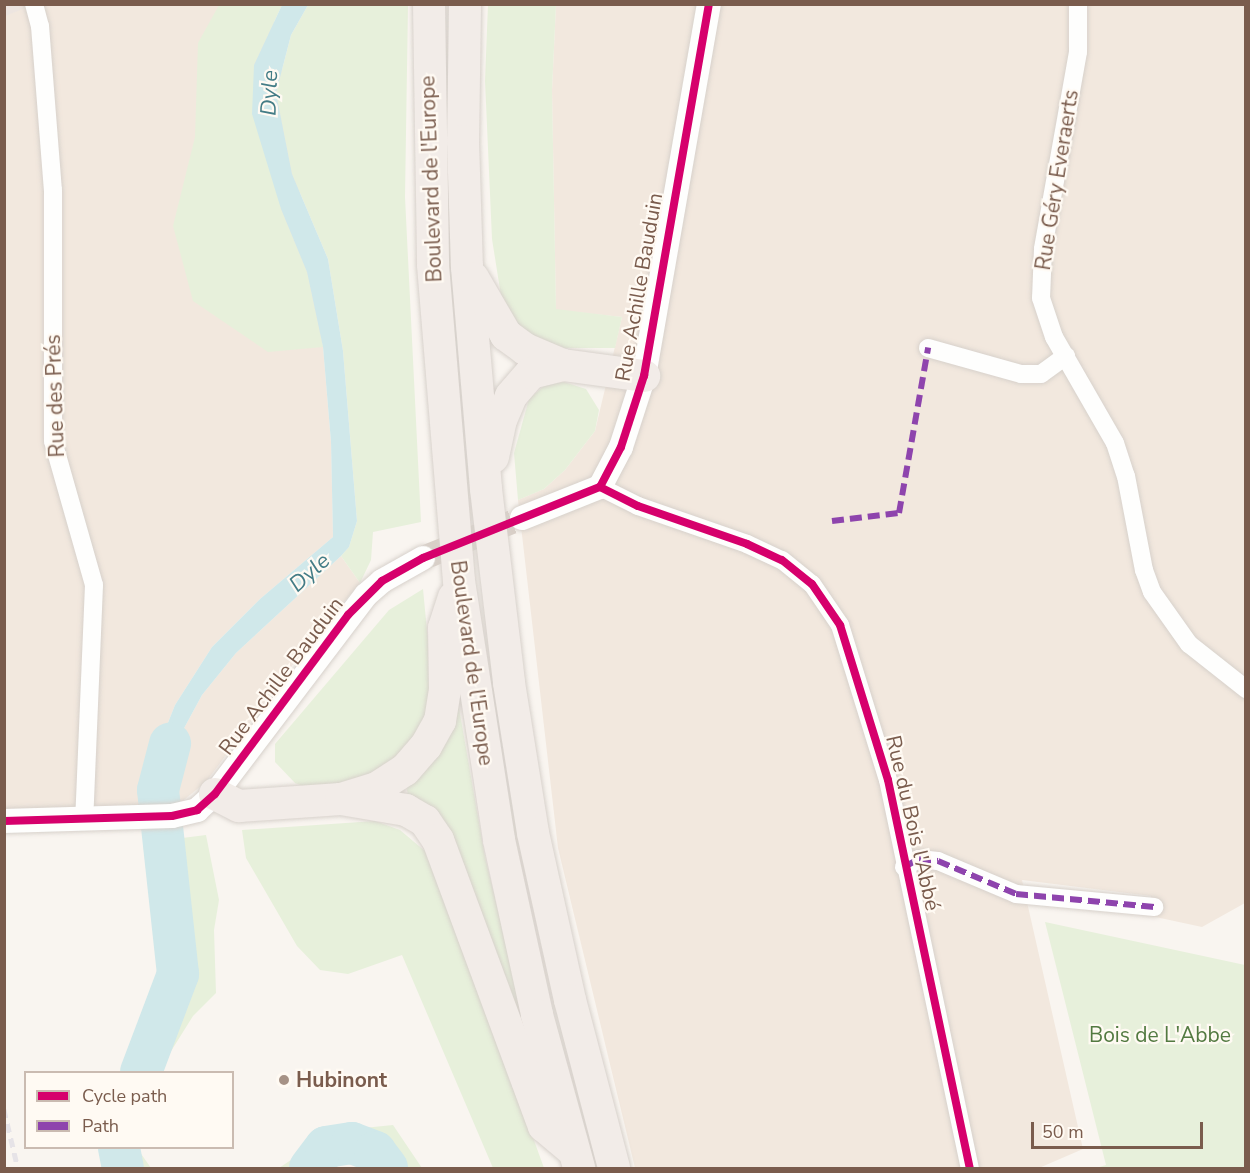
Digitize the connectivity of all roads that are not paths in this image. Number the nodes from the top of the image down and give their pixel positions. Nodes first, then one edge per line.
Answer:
1 (34, 4) edge
2 (429, 4) edge
3 (465, 4) edge
4 (709, 4) edge
5 (1078, 4) edge
6 (467, 267) junction
7 (928, 348) dead end
8 (1066, 356) junction
9 (563, 365) junction
10 (644, 376) junction
11 (600, 487) junction
12 (486, 489) junction
13 (522, 518) tunnel mouth
14 (423, 558) tunnel mouth
15 (459, 581) junction
16 (1245, 689) edge
17 (215, 794) junction
18 (341, 799) junction
19 (84, 819) junction
20 (4, 821) edge
21 (904, 867) junction
22 (1154, 907) dead end
23 (576, 1159) edge
24 (614, 1168) edge
25 (970, 1168) edge

1 - 19 street, Rue des Prés
2 - 15 highway, Boulevard de l'Europe
3 - 6 highway, Boulevard de l'Europe
4 - 10 street, Rue Achille Bauduin
5 - 8 street, Rue Géry Everaerts
6 - 9 highway
6 - 12 highway, Boulevard de l'Europe
7 - 8 street
8 - 16 street, Rue Géry Everaerts
9 - 10 highway
9 - 12 highway
10 - 11 street, Rue Achille Bauduin
11 - 13 street
11 - 21 street, Rue du Bois l'Abbé
12 - 24 highway, Boulevard de l'Europe
14 - 17 street, Rue Achille Bauduin
15 - 18 highway
15 - 23 highway, Boulevard de l'Europe
17 - 18 highway
17 - 19 street, Rue Achille Bauduin
18 - 23 highway
19 - 20 street
21 - 22 street
21 - 25 street, Rue du Bois l'Abbé

